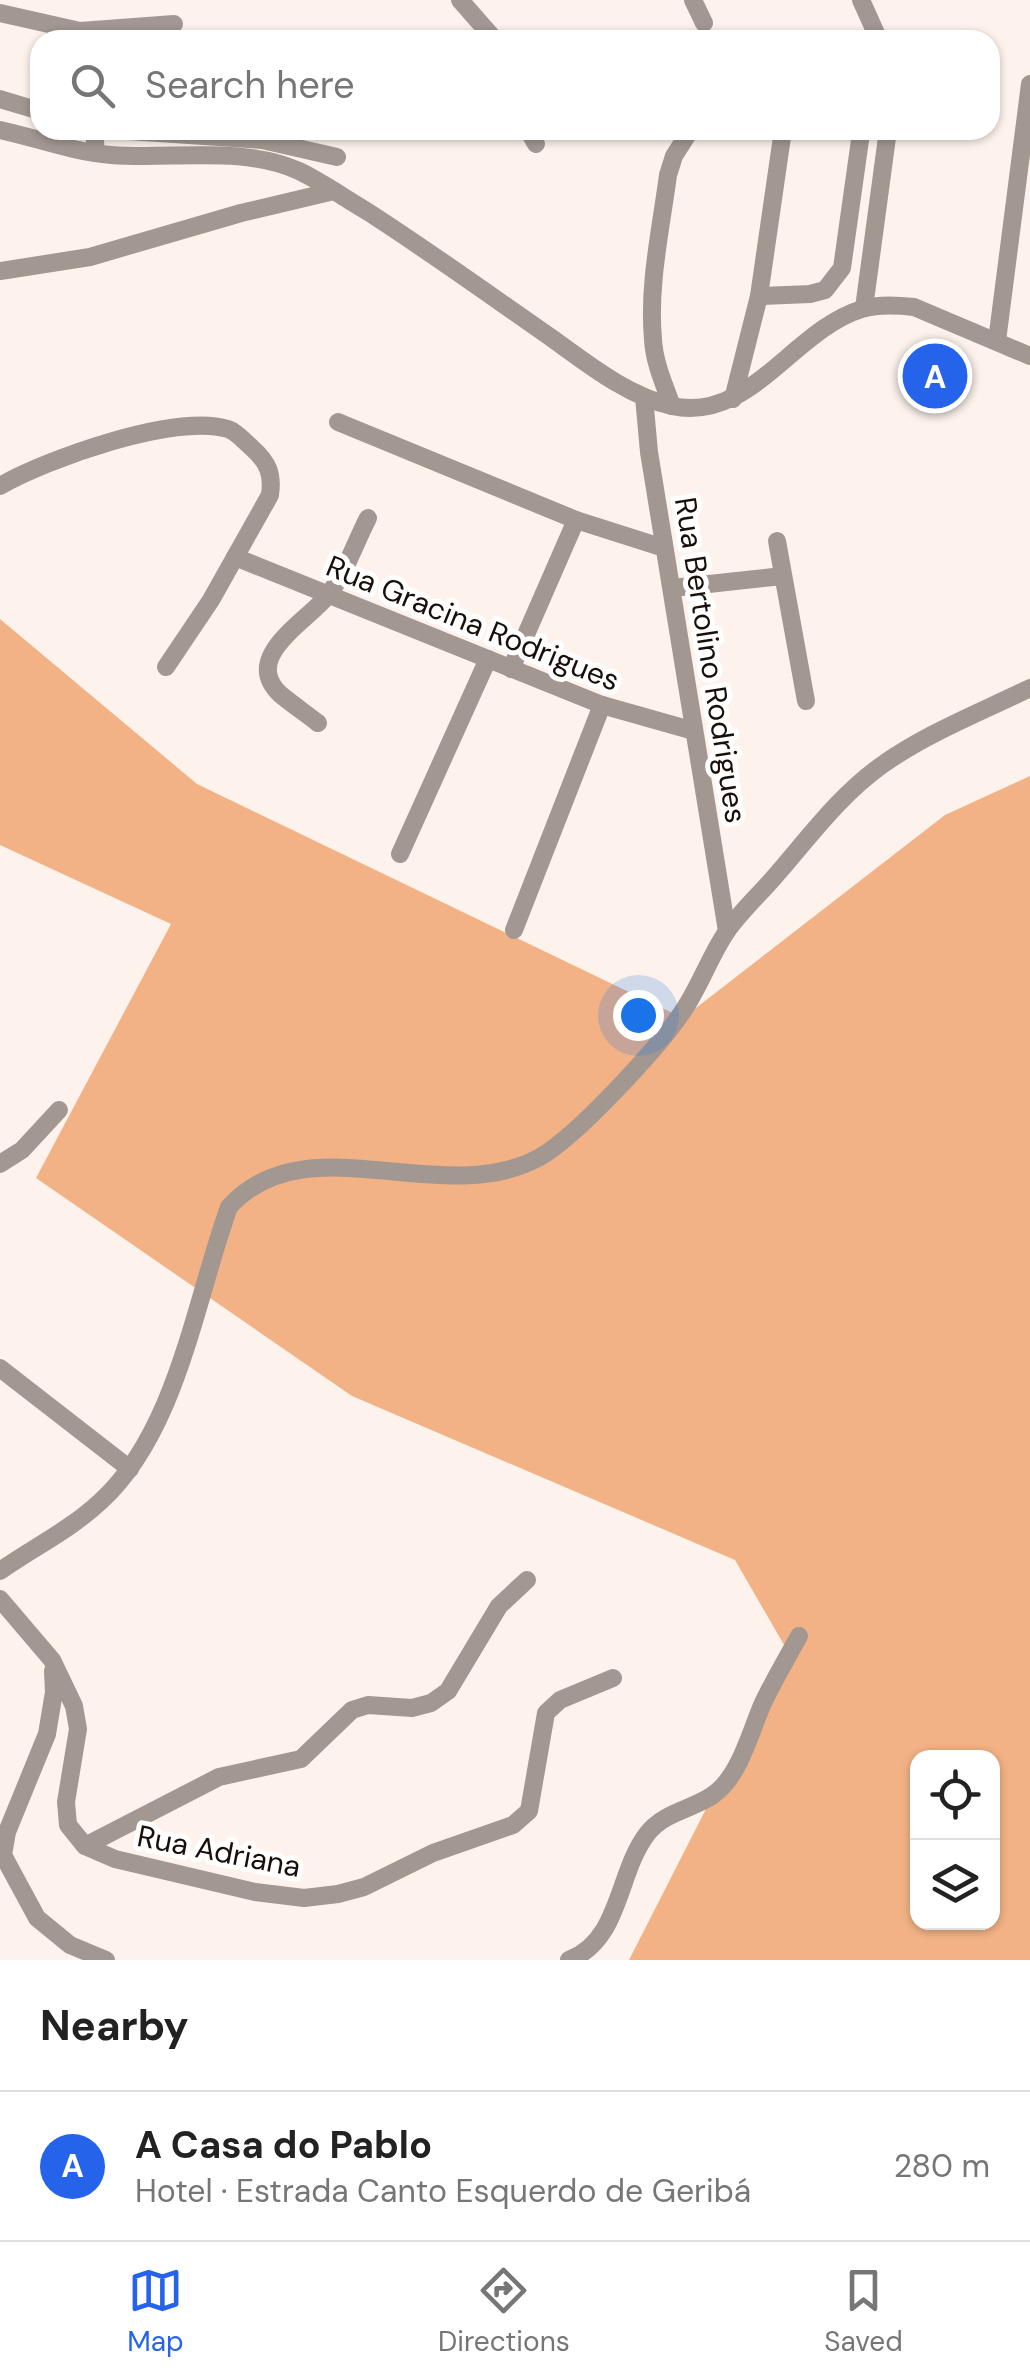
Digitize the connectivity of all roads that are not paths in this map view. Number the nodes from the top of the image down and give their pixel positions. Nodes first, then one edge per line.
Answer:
1 (460, 0) edge
2 (694, 0) edge
3 (861, 0) edge
4 (0, 13) edge
5 (704, 23) dead end
6 (174, 24) dead end
7 (59, 30) edge
8 (127, 30) edge
9 (487, 30) edge
10 (874, 30) edge
11 (1030, 84) edge
12 (0, 99) edge
13 (30, 108) edge
14 (0, 130) edge
15 (30, 134) edge
16 (62, 140) edge
17 (95, 140) edge
18 (262, 140) edge
19 (684, 140) edge
20 (782, 140) edge
21 (860, 140) edge
22 (887, 140) edge
23 (96, 154) junction
24 (337, 157) dead end
25 (334, 191) junction
26 (0, 271) edge
27 (759, 296) junction
28 (864, 308) junction
29 (997, 341) junction
30 (1030, 356) edge
31 (644, 397) junction
32 (732, 400) junction
33 (672, 406) junction
34 (338, 422) dead end
35 (0, 486) edge
36 (368, 518) dead end
37 (576, 520) junction
38 (777, 541) dead end
39 (664, 548) junction
40 (236, 556) junction
41 (782, 576) junction
42 (672, 588) junction
43 (329, 594) junction
44 (488, 659) junction
45 (166, 668) dead end
46 (511, 670) junction
47 (1030, 688) edge
48 (806, 701) dead end
49 (602, 705) junction
50 (318, 723) dead end
51 (694, 731) junction
52 (400, 854) dead end
53 (514, 930) dead end
54 (727, 931) junction
55 (59, 1110) dead end
56 (0, 1164) edge
57 (0, 1368) edge
58 (130, 1469) junction
59 (0, 1571) edge
60 (527, 1580) dead end
61 (0, 1599) edge
62 (799, 1636) dead end
63 (52, 1660) junction
64 (612, 1678) dead end
65 (85, 1846) junction
66 (1, 1856) edge
67 (106, 1960) edge
68 (569, 1960) edge

1 - 9 street
2 - 5 street
3 - 10 street
4 - 7 street
6 - 8 street
11 - 29 street
12 - 13 street
14 - 15 street
16 - 23 street
17 - 23 street
18 - 24 street
19 - 33 street
20 - 27 street
21 - 27 street
22 - 28 street
23 - 25 street
25 - 26 street
25 - 31 street
27 - 32 street
28 - 29 street
28 - 32 street
29 - 30 street
31 - 33 street
31 - 39 street, Rua Bertolino Rodrigues
32 - 33 street
34 - 37 street
35 - 40 street
36 - 43 street
37 - 39 street
37 - 46 street
38 - 41 street
39 - 42 street, Rua Bertolino Rodrigues
40 - 43 street, Rua Gracina Rodrigues
40 - 45 street
41 - 42 street
41 - 48 street
42 - 51 street, Rua Bertolino Rodrigues
43 - 44 street, Rua Gracina Rodrigues
43 - 50 street
44 - 46 street, Rua Gracina Rodrigues
44 - 52 street
46 - 49 street, Rua Gracina Rodrigues
47 - 54 street
49 - 51 street, Rua Gracina Rodrigues
49 - 53 street
51 - 54 street, Rua Bertolino Rodrigues
54 - 58 street
55 - 56 street
57 - 58 street
58 - 59 street
60 - 65 street
61 - 63 street
62 - 68 street
63 - 65 street
63 - 66 street
64 - 65 street, Rua Adriana
66 - 67 street

